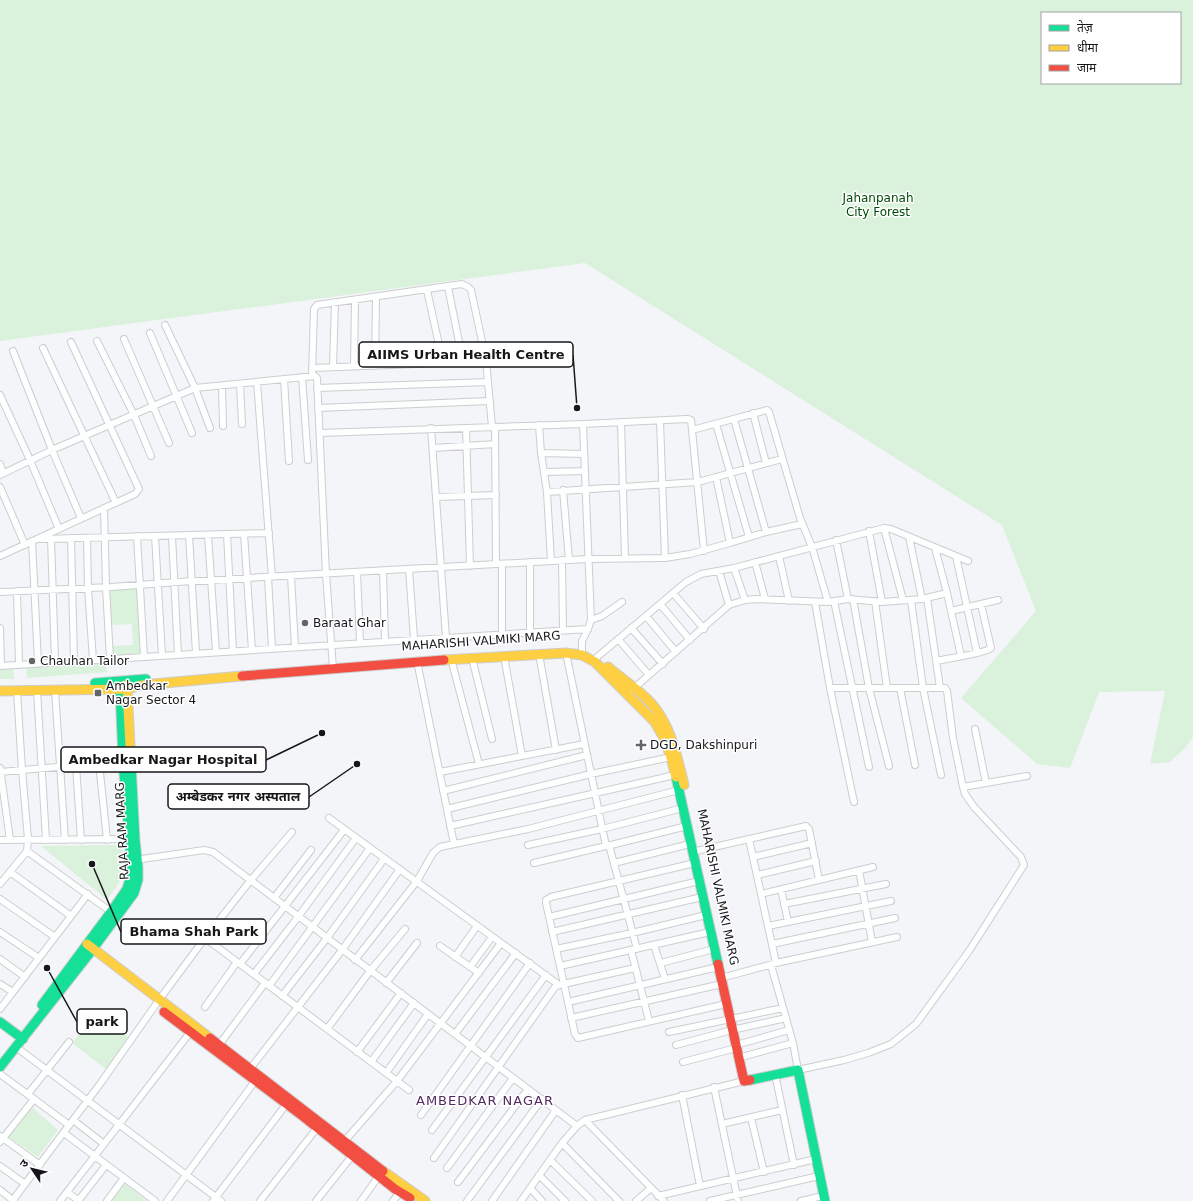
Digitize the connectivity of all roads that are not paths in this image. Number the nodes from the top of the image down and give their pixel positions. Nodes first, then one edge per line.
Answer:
1 (448, 287) junction
2 (427, 290) junction
3 (376, 297) junction
4 (355, 300) junction
5 (335, 302) junction
6 (165, 325) dead end
7 (150, 333) dead end
8 (124, 338) dead end
9 (71, 342) dead end
10 (97, 342) dead end
11 (43, 348) dead end
12 (13, 351) dead end
13 (486, 360) junction
14 (463, 362) junction
15 (442, 364) junction
16 (354, 366) junction
17 (375, 366) junction
18 (333, 367) junction
19 (312, 368) junction
20 (312, 376) junction
21 (302, 377) junction
22 (284, 379) junction
23 (257, 382) junction
24 (488, 382) junction
25 (240, 384) junction
26 (222, 386) junction
27 (195, 388) junction
28 (317, 388) junction
29 (0, 395) edge
30 (176, 396) junction
31 (490, 401) junction
32 (153, 406) junction
33 (318, 408) junction
34 (753, 413) junction
35 (134, 415) junction
36 (734, 419) junction
37 (660, 421) junction
38 (622, 423) junction
39 (242, 424) dead end
40 (583, 424) junction
41 (716, 424) junction
42 (539, 425) junction
43 (108, 426) junction
44 (223, 426) dead end
45 (493, 427) junction
46 (210, 428) dead end
47 (431, 428) junction
48 (466, 428) junction
49 (692, 430) junction
50 (320, 432) junction
51 (192, 433) dead end
52 (84, 436) junction
53 (170, 443) dead end
54 (495, 444) junction
55 (467, 446) junction
56 (433, 448) junction
57 (52, 450) junction
58 (541, 453) junction
59 (584, 454) junction
60 (151, 456) dead end
61 (782, 459) junction
62 (30, 460) junction
63 (308, 460) dead end
64 (289, 462) dead end
65 (766, 463) junction
66 (0, 464) edge
67 (747, 468) junction
68 (585, 471) junction
69 (544, 472) junction
70 (730, 473) junction
71 (2, 474) edge
72 (716, 477) junction
73 (698, 482) junction
74 (662, 484) junction
75 (0, 487) edge
76 (623, 487) junction
77 (586, 488) junction
78 (563, 490) junction
79 (547, 492) junction
80 (496, 495) junction
81 (468, 496) junction
82 (436, 498) junction
83 (116, 502) junction
84 (104, 508) junction
85 (81, 518) junction
86 (802, 524) junction
87 (884, 528) junction
88 (59, 529) junction
89 (868, 531) junction
90 (766, 532) junction
91 (227, 534) junction
92 (244, 534) junction
93 (269, 534) junction
94 (189, 535) junction
95 (208, 535) junction
96 (137, 536) junction
97 (155, 536) junction
98 (172, 536) junction
99 (104, 537) junction
100 (51, 538) junction
101 (71, 538) junction
102 (88, 538) junction
103 (749, 538) junction
104 (909, 538) junction
105 (35, 540) junction
106 (836, 540) junction
107 (730, 543) junction
108 (25, 545) junction
109 (812, 547) junction
110 (935, 548) junction
111 (704, 551) junction
112 (1, 553) edge
113 (779, 556) junction
114 (956, 556) junction
115 (625, 558) junction
116 (664, 558) junction
117 (588, 559) junction
118 (562, 560) junction
119 (569, 560) junction
120 (551, 561) junction
121 (968, 561) dead end
122 (530, 562) junction
123 (755, 562) junction
124 (499, 564) junction
125 (470, 566) junction
126 (441, 567) junction
127 (734, 568) junction
128 (409, 569) junction
129 (383, 571) junction
130 (719, 571) junction
131 (357, 572) junction
132 (326, 574) junction
133 (292, 576) junction
134 (270, 577) junction
135 (247, 578) junction
136 (230, 579) junction
137 (211, 580) junction
138 (192, 581) junction
139 (174, 582) junction
140 (158, 584) junction
141 (140, 585) junction
142 (106, 587) junction
143 (72, 588) junction
144 (88, 588) junction
145 (53, 589) junction
146 (34, 590) junction
147 (17, 591) junction
148 (0, 592) edge
149 (672, 593) junction
150 (947, 593) junction
151 (924, 598) junction
152 (851, 599) junction
153 (745, 600) junction
154 (765, 600) junction
155 (903, 600) junction
156 (911, 600) junction
157 (998, 600) dead end
158 (789, 601) junction
159 (831, 601) junction
160 (875, 601) junction
161 (622, 602) dead end
162 (815, 602) junction
163 (882, 602) junction
164 (660, 604) junction
165 (981, 604) junction
166 (729, 605) junction
167 (967, 607) junction
168 (952, 611) junction
169 (646, 616) junction
170 (591, 620) junction
171 (0, 628) edge
172 (631, 628) junction
173 (588, 629) junction
174 (704, 629) junction
175 (563, 630) junction
176 (530, 632) junction
177 (502, 634) junction
178 (446, 638) junction
179 (618, 639) junction
180 (414, 640) junction
181 (690, 640) junction
182 (385, 641) junction
183 (360, 643) junction
184 (331, 644) junction
185 (295, 647) junction
186 (272, 648) junction
187 (252, 650) junction
188 (233, 651) junction
189 (216, 652) junction
190 (676, 652) junction
191 (196, 653) junction
192 (566, 653) junction
193 (582, 653) junction
194 (977, 653) junction
195 (178, 654) junction
196 (539, 654) junction
197 (162, 655) junction
198 (504, 656) junction
199 (961, 656) junction
200 (144, 657) junction
201 (472, 658) junction
202 (596, 658) junction
203 (110, 659) junction
204 (451, 659) junction
205 (93, 660) junction
206 (74, 661) junction
207 (417, 661) junction
208 (937, 661) junction
209 (55, 662) junction
210 (38, 663) junction
211 (19, 664) junction
212 (663, 664) junction
213 (1, 666) edge
214 (333, 666) junction
215 (650, 675) junction
216 (124, 686) junction
217 (0, 688) edge
218 (830, 688) junction
219 (853, 688) junction
220 (870, 688) junction
221 (887, 688) junction
222 (900, 688) junction
223 (923, 688) junction
224 (940, 688) junction
225 (634, 689) junction
226 (37, 690) junction
227 (55, 690) junction
228 (0, 691) edge
229 (17, 691) junction
230 (975, 729) dead end
231 (492, 739) dead end
232 (584, 744) junction
233 (556, 750) junction
234 (587, 755) junction
235 (522, 756) junction
236 (671, 757) junction
237 (127, 760) junction
238 (98, 763) junction
239 (479, 764) junction
240 (76, 765) junction
241 (915, 765) dead end
242 (889, 766) dead end
243 (60, 767) junction
244 (869, 767) dead end
245 (0, 768) edge
246 (41, 769) junction
247 (22, 770) junction
248 (0, 772) edge
249 (440, 772) junction
250 (591, 774) junction
251 (675, 775) junction
252 (941, 775) dead end
253 (1027, 776) dead end
254 (986, 783) junction
255 (963, 787) junction
256 (678, 790) junction
257 (443, 791) junction
258 (596, 793) junction
259 (854, 802) dead end
260 (683, 808) junction
261 (447, 809) junction
262 (599, 811) junction
263 (329, 818) dead end
264 (450, 826) junction
265 (686, 826) junction
266 (602, 829) junction
267 (344, 830) junction
268 (292, 832) dead end
269 (356, 838) junction
270 (28, 839) junction
271 (749, 839) junction
272 (0, 840) edge
273 (10, 840) junction
274 (46, 840) junction
275 (65, 840) junction
276 (80, 840) junction
277 (107, 840) junction
278 (132, 840) junction
279 (454, 844) junction
280 (812, 844) junction
281 (528, 845) dead end
282 (607, 846) junction
283 (370, 848) junction
284 (693, 849) junction
285 (311, 850) dead end
286 (26, 851) junction
287 (753, 857) junction
288 (384, 859) junction
289 (134, 860) junction
290 (816, 861) junction
291 (534, 863) dead end
292 (614, 863) junction
293 (695, 863) junction
294 (874, 867) dead end
295 (400, 869) junction
296 (859, 870) junction
297 (10, 872) junction
298 (757, 875) junction
299 (3, 876) edge
300 (819, 880) junction
301 (250, 881) junction
302 (417, 881) junction
303 (619, 881) junction
304 (699, 881) junction
305 (0, 884) edge
306 (886, 884) dead end
307 (781, 889) junction
308 (862, 889) junction
309 (88, 894) junction
310 (761, 894) junction
311 (702, 897) junction
312 (274, 898) junction
313 (0, 899) edge
314 (623, 899) junction
315 (891, 901) dead end
316 (784, 904) junction
317 (284, 906) junction
318 (865, 906) junction
319 (114, 914) junction
320 (628, 915) junction
321 (706, 915) junction
322 (71, 916) junction
323 (298, 917) junction
324 (549, 917) junction
325 (896, 918) dead end
326 (788, 922) junction
327 (869, 924) junction
328 (477, 926) junction
329 (768, 926) junction
330 (312, 927) junction
331 (405, 929) dead end
332 (0, 932) edge
333 (552, 932) junction
334 (710, 932) junction
335 (632, 933) junction
336 (55, 937) junction
337 (492, 937) junction
338 (897, 937) dead end
339 (205, 938) junction
340 (327, 938) junction
341 (872, 942) junction
342 (417, 943) dead end
343 (502, 943) junction
344 (772, 944) junction
345 (654, 945) junction
346 (440, 946) dead end
347 (88, 949) junction
348 (556, 949) junction
349 (342, 950) junction
350 (634, 950) junction
351 (714, 950) junction
352 (516, 953) junction
353 (455, 957) junction
354 (0, 958) edge
355 (39, 958) junction
356 (356, 960) junction
357 (238, 963) junction
358 (661, 963) junction
359 (530, 964) junction
360 (773, 964) junction
361 (560, 966) junction
362 (718, 966) junction
363 (470, 967) junction
364 (635, 968) junction
365 (370, 971) junction
366 (479, 973) junction
367 (254, 974) junction
368 (546, 975) junction
369 (24, 977) junction
370 (665, 979) junction
371 (723, 980) junction
372 (386, 983) junction
373 (0, 984) edge
374 (267, 984) junction
375 (561, 984) junction
376 (640, 985) junction
377 (13, 992) junction
378 (400, 993) junction
379 (282, 996) junction
380 (568, 1002) junction
381 (644, 1002) junction
382 (158, 1003) junction
383 (414, 1003) junction
384 (726, 1004) junction
385 (205, 1007) dead end
386 (298, 1008) junction
387 (783, 1008) junction
388 (0, 1009) edge
389 (428, 1014) junction
390 (572, 1018) junction
391 (732, 1018) junction
392 (786, 1018) junction
393 (649, 1021) junction
394 (0, 1022) edge
395 (440, 1023) junction
396 (192, 1029) junction
397 (327, 1030) junction
398 (735, 1030) junction
399 (789, 1030) junction
400 (669, 1032) dead end
401 (455, 1034) junction
402 (21, 1037) junction
403 (69, 1042) dead end
404 (793, 1043) junction
405 (219, 1045) junction
406 (676, 1045) dead end
407 (470, 1046) junction
408 (738, 1046) junction
409 (16, 1047) junction
410 (357, 1052) junction
411 (486, 1057) junction
412 (741, 1057) junction
413 (0, 1059) edge
414 (370, 1062) junction
415 (683, 1062) dead end
416 (0, 1067) edge
417 (498, 1067) junction
418 (250, 1069) junction
419 (47, 1070) junction
420 (798, 1070) junction
421 (386, 1073) junction
422 (0, 1074) edge
423 (775, 1074) junction
424 (513, 1078) junction
425 (746, 1080) junction
426 (255, 1081) junction
427 (397, 1081) junction
428 (714, 1088) junction
429 (528, 1089) junction
430 (409, 1090) dead end
431 (28, 1094) junction
432 (682, 1095) junction
433 (34, 1099) junction
434 (542, 1099) junction
435 (88, 1101) junction
436 (288, 1102) junction
437 (556, 1110) junction
438 (782, 1110) junction
439 (421, 1115) dead end
440 (751, 1118) junction
441 (585, 1120) junction
442 (71, 1123) junction
443 (722, 1124) junction
444 (118, 1125) junction
445 (577, 1126) junction
446 (317, 1128) junction
447 (432, 1130) dead end
448 (64, 1132) junction
449 (1, 1139) edge
450 (562, 1143) junction
451 (104, 1144) junction
452 (343, 1144) junction
453 (94, 1156) junction
454 (352, 1156) junction
455 (434, 1158) dead end
456 (816, 1159) junction
457 (550, 1160) junction
458 (40, 1165) junction
459 (106, 1165) junction
460 (794, 1165) junction
461 (0, 1166) edge
462 (447, 1168) dead end
463 (764, 1172) junction
464 (381, 1174) junction
465 (186, 1175) junction
466 (539, 1175) junction
467 (819, 1176) junction
468 (124, 1178) junction
469 (734, 1178) junction
470 (458, 1182) dead end
471 (25, 1184) junction
472 (700, 1186) junction
473 (530, 1188) junction
474 (651, 1188) junction
475 (0, 1190) edge
476 (67, 1192) junction
477 (400, 1192) junction
478 (658, 1196) junction
479 (737, 1198) edge
480 (824, 1198) edge
481 (217, 1200) edge
482 (14, 1201) edge
483 (60, 1201) edge
484 (79, 1201) edge
485 (107, 1201) edge
486 (155, 1201) edge
487 (167, 1201) edge
488 (260, 1201) edge
489 (316, 1201) edge
490 (361, 1201) edge
491 (393, 1201) edge
492 (415, 1201) edge
493 (425, 1201) edge
494 (468, 1201) edge
495 (492, 1201) edge
496 (521, 1201) edge
497 (542, 1201) edge
498 (565, 1201) edge
499 (592, 1201) edge
500 (619, 1201) edge
501 (636, 1201) edge
502 (664, 1201) edge
503 (710, 1201) edge
504 (800, 1201) edge

1 - 2 street
1 - 13 street
1 - 14 street
2 - 3 street
2 - 15 street
3 - 4 street
3 - 17 street
4 - 5 street
4 - 16 street
5 - 18 street
5 - 19 street
6 - 27 street
7 - 30 street
8 - 32 street
9 - 43 street
10 - 35 street
11 - 52 street
12 - 57 street
13 - 14 street
13 - 24 street
14 - 15 street
15 - 17 street
16 - 17 street
16 - 18 street
18 - 19 street
19 - 20 street
20 - 21 street
20 - 28 street
21 - 22 street
21 - 63 street
22 - 23 street
22 - 64 street
23 - 25 street
23 - 93 street
24 - 28 street
24 - 31 street
25 - 26 street
25 - 39 street
26 - 27 street
26 - 44 street
27 - 30 street
27 - 46 street
28 - 33 street
29 - 62 street
30 - 32 street
30 - 51 street
31 - 33 street
31 - 45 street
32 - 35 street
32 - 53 street
33 - 50 street
34 - 36 street
34 - 61 street
34 - 65 street
35 - 43 street
35 - 60 street
36 - 41 street
36 - 67 street
37 - 38 street
37 - 49 street
37 - 74 street
38 - 40 street
38 - 76 street
40 - 42 street
40 - 59 street
41 - 49 street
41 - 70 street
42 - 45 street
42 - 58 street
43 - 52 street
43 - 83 street
45 - 48 street
45 - 54 street
47 - 48 street
47 - 50 street
47 - 56 street
48 - 55 street
49 - 73 street
50 - 132 street
52 - 57 street
52 - 83 street
54 - 55 street
54 - 80 street
55 - 56 street
55 - 81 street
56 - 82 street
57 - 62 street
57 - 85 street
58 - 59 street
58 - 69 street
59 - 68 street
61 - 65 street
61 - 86 street
62 - 71 street
62 - 88 street
65 - 67 street
66 - 71 street
67 - 70 street
67 - 90 street
68 - 69 street
68 - 77 street
69 - 79 street
70 - 72 street
70 - 103 street
72 - 73 street
72 - 107 street
73 - 74 street
73 - 111 street
74 - 76 street
74 - 116 street
75 - 108 street
76 - 77 street
76 - 115 street
77 - 78 street
77 - 117 street
78 - 79 street
78 - 119 street
79 - 120 street
80 - 81 street
80 - 124 street
81 - 82 street
81 - 125 street
82 - 126 street
83 - 84 street
84 - 85 street
84 - 99 street
85 - 88 street
86 - 90 street
86 - 109 street
87 - 89 street
87 - 104 street
87 - 155 street
88 - 105 street
89 - 106 street
89 - 163 street
90 - 103 street
91 - 92 street
91 - 95 street
91 - 136 street
92 - 93 street
92 - 135 street
93 - 134 street
94 - 95 street
94 - 98 street
94 - 138 street
95 - 137 street
96 - 97 street
96 - 99 street
96 - 141 street
97 - 98 street
97 - 140 street
98 - 139 street
99 - 102 street
99 - 142 street
100 - 101 street
100 - 105 street
100 - 145 street
101 - 102 street
101 - 143 street
102 - 144 street
103 - 107 street
104 - 110 street
104 - 151 street
105 - 108 street
105 - 146 street
106 - 109 street
106 - 152 street
107 - 111 street
108 - 112 street
109 - 113 street
109 - 159 street
110 - 114 street
110 - 150 street
111 - 116 street
113 - 123 street
113 - 158 street
114 - 121 street
114 - 167 street
115 - 116 street
115 - 117 street
117 - 119 street
117 - 170 street
118 - 119 street
118 - 120 street
118 - 175 street
120 - 122 street
122 - 124 street
122 - 176 street
123 - 127 street
123 - 154 street
124 - 125 street
124 - 177 street
125 - 126 street
126 - 128 street
126 - 178 street
127 - 130 street
127 - 153 street
128 - 129 street
128 - 180 street
129 - 131 street
129 - 182 street
130 - 149 street
130 - 166 street
131 - 132 street
131 - 183 street
132 - 133 street
132 - 184 street
133 - 134 street
133 - 185 street
134 - 135 street
134 - 186 street
135 - 136 street
135 - 187 street
136 - 137 street
136 - 188 street
137 - 138 street
137 - 189 street
138 - 139 street
138 - 191 street
139 - 140 street
139 - 195 street
140 - 141 street
140 - 197 street
141 - 142 street
141 - 200 street
142 - 144 street
142 - 203 street
143 - 144 street
143 - 145 street
143 - 206 street
144 - 205 street
145 - 146 street
145 - 209 street
146 - 147 street
146 - 210 street
147 - 148 street
147 - 211 street
149 - 164 street
149 - 174 street
150 - 151 street
150 - 168 street
151 - 156 street
151 - 208 street
152 - 159 street
152 - 160 street
152 - 220 street
153 - 154 street
153 - 166 street
154 - 158 street
155 - 156 street
155 - 163 street
156 - 223 street
157 - 165 street
158 - 162 street
159 - 162 street
159 - 219 street
160 - 163 street
160 - 221 street
161 - 170 street
162 - 218 street
164 - 169 street
164 - 181 street
165 - 167 street
165 - 194 street
166 - 174 street
167 - 168 street
167 - 194 street
168 - 199 street
169 - 172 street
169 - 190 street
170 - 173 street
171 - 213 street
172 - 179 street
172 - 212 street
173 - 175 street
173 - 193 street
174 - 181 street
175 - 176 street
176 - 177 street
177 - 178 street
178 - 180 street
179 - 202 street
179 - 215 street
180 - 182 street
181 - 190 street
182 - 183 street
183 - 184 street
184 - 185 street
184 - 214 street
185 - 186 street
186 - 187 street
187 - 188 street
188 - 189 street
189 - 191 street
190 - 212 street
191 - 195 street
192 - 193 street, MAHARISHI VALMIKI MARG
192 - 196 street, MAHARISHI VALMIKI MARG
192 - 232 street
193 - 202 street, MAHARISHI VALMIKI MARG
193 - 214 street, MAHARISHI VALMIKI MARG
193 - 236 street, MAHARISHI VALMIKI MARG
194 - 199 street
195 - 197 street
196 - 198 street, MAHARISHI VALMIKI MARG
196 - 233 street
197 - 200 street
198 - 201 street, MAHARISHI VALMIKI MARG
198 - 235 street
199 - 208 street
200 - 203 street
201 - 204 street, MAHARISHI VALMIKI MARG
201 - 231 street
202 - 225 street, MAHARISHI VALMIKI MARG
203 - 205 street
204 - 207 street, MAHARISHI VALMIKI MARG
204 - 239 street
205 - 206 street
206 - 209 street
207 - 214 street, MAHARISHI VALMIKI MARG
207 - 249 street
208 - 224 street
209 - 210 street
210 - 211 street
211 - 213 street
212 - 215 street
214 - 216 street, MAHARISHI VALMIKI MARG
215 - 225 street
216 - 217 street, MAHARISHI VALMIKI MARG
216 - 227 street, MAHARISHI VALMIKI MARG
216 - 237 street, RAJA RAM MARG
218 - 219 street
218 - 259 street
219 - 220 street
219 - 244 street
220 - 221 street
220 - 242 street
221 - 222 street
222 - 223 street
222 - 241 street
223 - 224 street
223 - 252 street
224 - 255 street
225 - 284 street, MAHARISHI VALMIKI MARG
226 - 227 street, MAHARISHI VALMIKI MARG
226 - 229 street, MAHARISHI VALMIKI MARG
226 - 246 street
227 - 243 street
228 - 229 street, MAHARISHI VALMIKI MARG
229 - 247 street
230 - 254 street
232 - 233 street
232 - 234 street
233 - 235 street
234 - 250 street
234 - 257 street
235 - 239 street
236 - 250 street
236 - 251 street, MAHARISHI VALMIKI MARG
237 - 238 street
237 - 278 street, RAJA RAM MARG
238 - 240 street
238 - 277 street
239 - 249 street
240 - 243 street
240 - 276 street
243 - 246 street
243 - 275 street
245 - 248 street
246 - 247 street
246 - 274 street
247 - 248 street
247 - 270 street
248 - 273 street
249 - 257 street
250 - 258 street
250 - 261 street
251 - 256 street, MAHARISHI VALMIKI MARG
251 - 258 street
253 - 254 street
254 - 255 street
255 - 420 street
256 - 260 street, MAHARISHI VALMIKI MARG
256 - 262 street
257 - 261 street
258 - 262 street
258 - 264 street
260 - 265 street, MAHARISHI VALMIKI MARG
260 - 266 street
261 - 264 street
262 - 266 street
262 - 279 street
263 - 267 street
264 - 279 street
265 - 282 street
265 - 284 street, MAHARISHI VALMIKI MARG
266 - 281 street
266 - 282 street
267 - 269 street
267 - 317 street
268 - 301 street
269 - 283 street
269 - 323 street
270 - 273 street
270 - 274 street
270 - 286 street
271 - 280 street
271 - 284 street
271 - 287 street
272 - 273 street
274 - 275 street
275 - 276 street
276 - 277 street
277 - 278 street
278 - 289 street, RAJA RAM MARG
279 - 302 street
280 - 287 street
280 - 290 street
282 - 291 street
282 - 292 street
283 - 288 street
283 - 330 street
284 - 292 street
284 - 293 street, MAHARISHI VALMIKI MARG
284 - 371 street, MAHARISHI VALMIKI MARG
285 - 312 street
286 - 297 street
286 - 309 street
287 - 298 street
288 - 295 street
288 - 340 street
289 - 301 street
289 - 319 street, RAJA RAM MARG
290 - 298 street
290 - 300 street
292 - 303 street
293 - 303 street
293 - 304 street, MAHARISHI VALMIKI MARG
294 - 296 street
295 - 302 street
295 - 349 street
296 - 300 street
296 - 308 street
297 - 299 street
297 - 322 street
298 - 310 street
299 - 305 street
300 - 307 street
301 - 312 street
301 - 339 street
302 - 328 street
302 - 356 street
303 - 314 street
303 - 324 street
304 - 311 street, MAHARISHI VALMIKI MARG
304 - 314 street
306 - 308 street
307 - 310 street
307 - 316 street
308 - 316 street
308 - 318 street
309 - 319 street
309 - 322 street
310 - 329 street
311 - 320 street
311 - 321 street, MAHARISHI VALMIKI MARG
312 - 317 street
313 - 336 street
314 - 320 street
314 - 324 street
315 - 318 street
316 - 326 street
317 - 323 street
317 - 357 street
318 - 326 street
318 - 327 street
319 - 347 street, RAJA RAM MARG
320 - 333 street
320 - 335 street
321 - 334 street, MAHARISHI VALMIKI MARG
321 - 335 street
322 - 336 street
323 - 330 street
323 - 367 street
324 - 333 street
325 - 327 street
326 - 329 street
327 - 341 street
327 - 344 street
328 - 337 street
328 - 353 street
329 - 344 street
330 - 340 street
330 - 374 street
331 - 365 street
332 - 355 street
333 - 348 street
334 - 345 street
334 - 351 street, MAHARISHI VALMIKI MARG
335 - 348 street
335 - 350 street
336 - 355 street
337 - 343 street
337 - 363 street
338 - 341 street
339 - 357 street
339 - 382 street
340 - 349 street
340 - 379 street
341 - 360 street
342 - 372 street
343 - 352 street
343 - 366 street
344 - 360 street
345 - 350 street
345 - 358 street
346 - 353 street
347 - 382 street
347 - 402 street, RAJA RAM MARG
348 - 361 street
349 - 356 street
349 - 386 street
350 - 361 street
350 - 364 street
351 - 358 street
351 - 362 street, MAHARISHI VALMIKI MARG
352 - 359 street
352 - 401 street
353 - 363 street
354 - 369 street
355 - 369 street
356 - 365 street
357 - 367 street
357 - 385 street
358 - 370 street
359 - 368 street
359 - 407 street
360 - 371 street
360 - 387 street
361 - 375 street
362 - 370 street
362 - 371 street, MAHARISHI VALMIKI MARG
363 - 366 street
364 - 375 street
364 - 376 street
365 - 372 street
365 - 397 street
366 - 395 street
367 - 374 street
368 - 375 street
368 - 411 street
369 - 377 street
370 - 376 street
371 - 381 street
371 - 384 street, MAHARISHI VALMIKI MARG
371 - 391 street, MAHARISHI VALMIKI MARG
372 - 378 street
373 - 377 street
374 - 379 street
374 - 405 street
375 - 380 street
375 - 417 street
376 - 380 street
376 - 381 street
377 - 388 street
378 - 383 street
378 - 410 street
379 - 386 street
380 - 390 street
381 - 390 street
381 - 393 street
382 - 396 street
382 - 435 street
383 - 389 street
383 - 414 street
384 - 391 street, MAHARISHI VALMIKI MARG
384 - 393 street
386 - 397 street
386 - 418 street
387 - 391 street
387 - 392 street
389 - 395 street
389 - 421 street
390 - 393 street
391 - 398 street, MAHARISHI VALMIKI MARG
391 - 400 street
392 - 398 street
392 - 399 street
394 - 402 street
395 - 401 street
395 - 427 street
396 - 405 street
396 - 426 street
396 - 444 street
397 - 410 street
398 - 406 street
398 - 408 street, MAHARISHI VALMIKI MARG
399 - 404 street
399 - 408 street
401 - 407 street
402 - 409 street, RAJA RAM MARG
402 - 413 street, RAJA RAM MARG
403 - 419 street
404 - 412 street
404 - 420 street
405 - 418 street
407 - 411 street
407 - 439 street
408 - 412 street, MAHARISHI VALMIKI MARG
408 - 415 street
409 - 416 street, RAJA RAM MARG
409 - 419 street
410 - 414 street
411 - 417 street
411 - 447 street
412 - 425 street, MAHARISHI VALMIKI MARG
414 - 421 street
417 - 424 street
417 - 455 street
418 - 436 street
419 - 431 street
419 - 435 street
420 - 423 street
420 - 456 street
421 - 427 street
422 - 431 street
423 - 425 street
423 - 438 street
424 - 429 street
424 - 462 street
425 - 428 street
426 - 436 street
426 - 465 street
427 - 430 street
427 - 452 street
428 - 432 street
428 - 443 street
429 - 434 street
429 - 470 street
431 - 433 street
432 - 441 street
432 - 472 street
433 - 442 street
433 - 449 street
434 - 437 street
434 - 494 street
435 - 442 street
435 - 444 street
436 - 446 street
436 - 452 street
436 - 481 street
437 - 445 street
437 - 495 street
438 - 440 street
438 - 460 street
440 - 443 street
440 - 463 street
441 - 445 street
441 - 474 street
442 - 448 street
442 - 451 street
443 - 469 street
444 - 451 street
444 - 465 street
445 - 450 street
446 - 452 street
446 - 488 street
448 - 453 street
448 - 458 street
449 - 458 street
450 - 457 street
450 - 500 street
451 - 453 street
452 - 454 street
452 - 464 street
453 - 459 street
453 - 476 street
454 - 464 street
454 - 489 street
456 - 460 street
456 - 467 street
457 - 466 street
457 - 499 street
458 - 471 street
459 - 468 street
459 - 484 street
460 - 463 street
461 - 471 street
463 - 469 street
464 - 477 street
464 - 490 street
464 - 493 street
465 - 481 street
465 - 487 street
466 - 473 street
466 - 498 street
467 - 479 street
467 - 480 street
468 - 485 street
468 - 486 street
469 - 472 street
469 - 479 street
471 - 482 street
472 - 478 street
473 - 496 street
473 - 497 street
474 - 478 street
474 - 501 street
475 - 482 street
476 - 483 street
476 - 484 street
477 - 491 street
477 - 492 street
478 - 502 street
479 - 503 street
480 - 504 street

